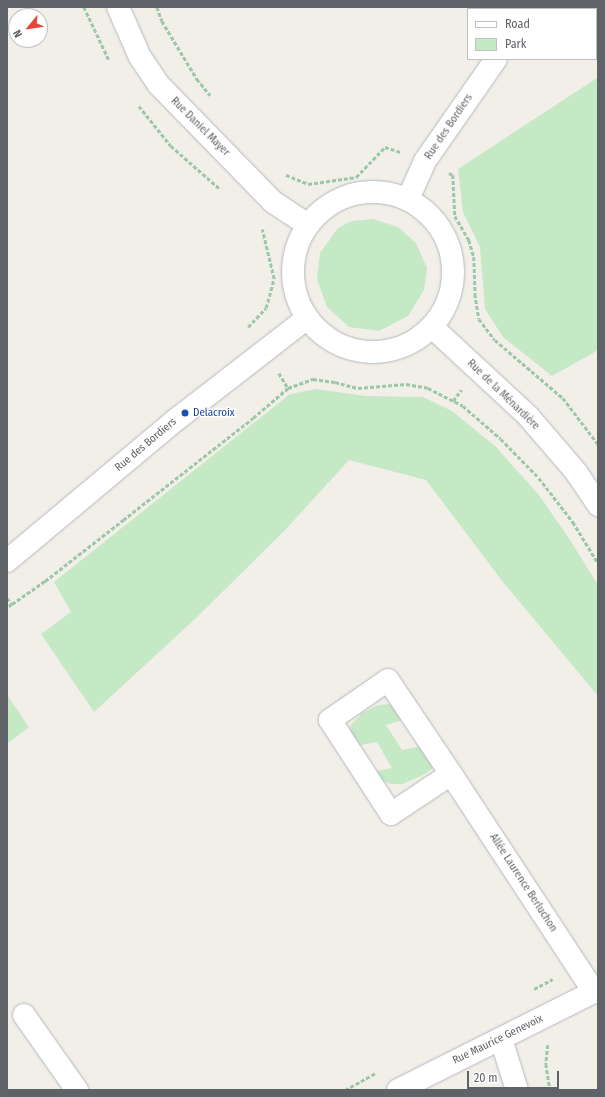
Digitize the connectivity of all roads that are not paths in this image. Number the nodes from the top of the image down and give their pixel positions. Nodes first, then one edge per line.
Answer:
1 (118, 7) edge
2 (495, 60) edge
3 (408, 199) junction
4 (308, 226) junction
5 (307, 318) junction
6 (432, 327) junction
7 (598, 506) edge
8 (7, 561) edge
9 (451, 774) junction
10 (596, 991) edge
11 (24, 1015) dead end
12 (501, 1039) junction
13 (77, 1090) edge
14 (398, 1090) edge
15 (518, 1090) edge

1 - 4 street, Rue Daniel Mayer
2 - 3 street, Rue des Bordiers
3 - 4 street
3 - 6 street
4 - 5 street
5 - 6 street
5 - 8 street, Rue des Bordiers
6 - 7 street, Rue de la Ménardière
9 - 9 street, Allée Laurence Berluchon
9 - 10 street, Allée Laurence Berluchon
10 - 12 street, Rue Maurice Genevoix
11 - 13 street
12 - 14 street, Rue Maurice Genevoix
12 - 15 street

